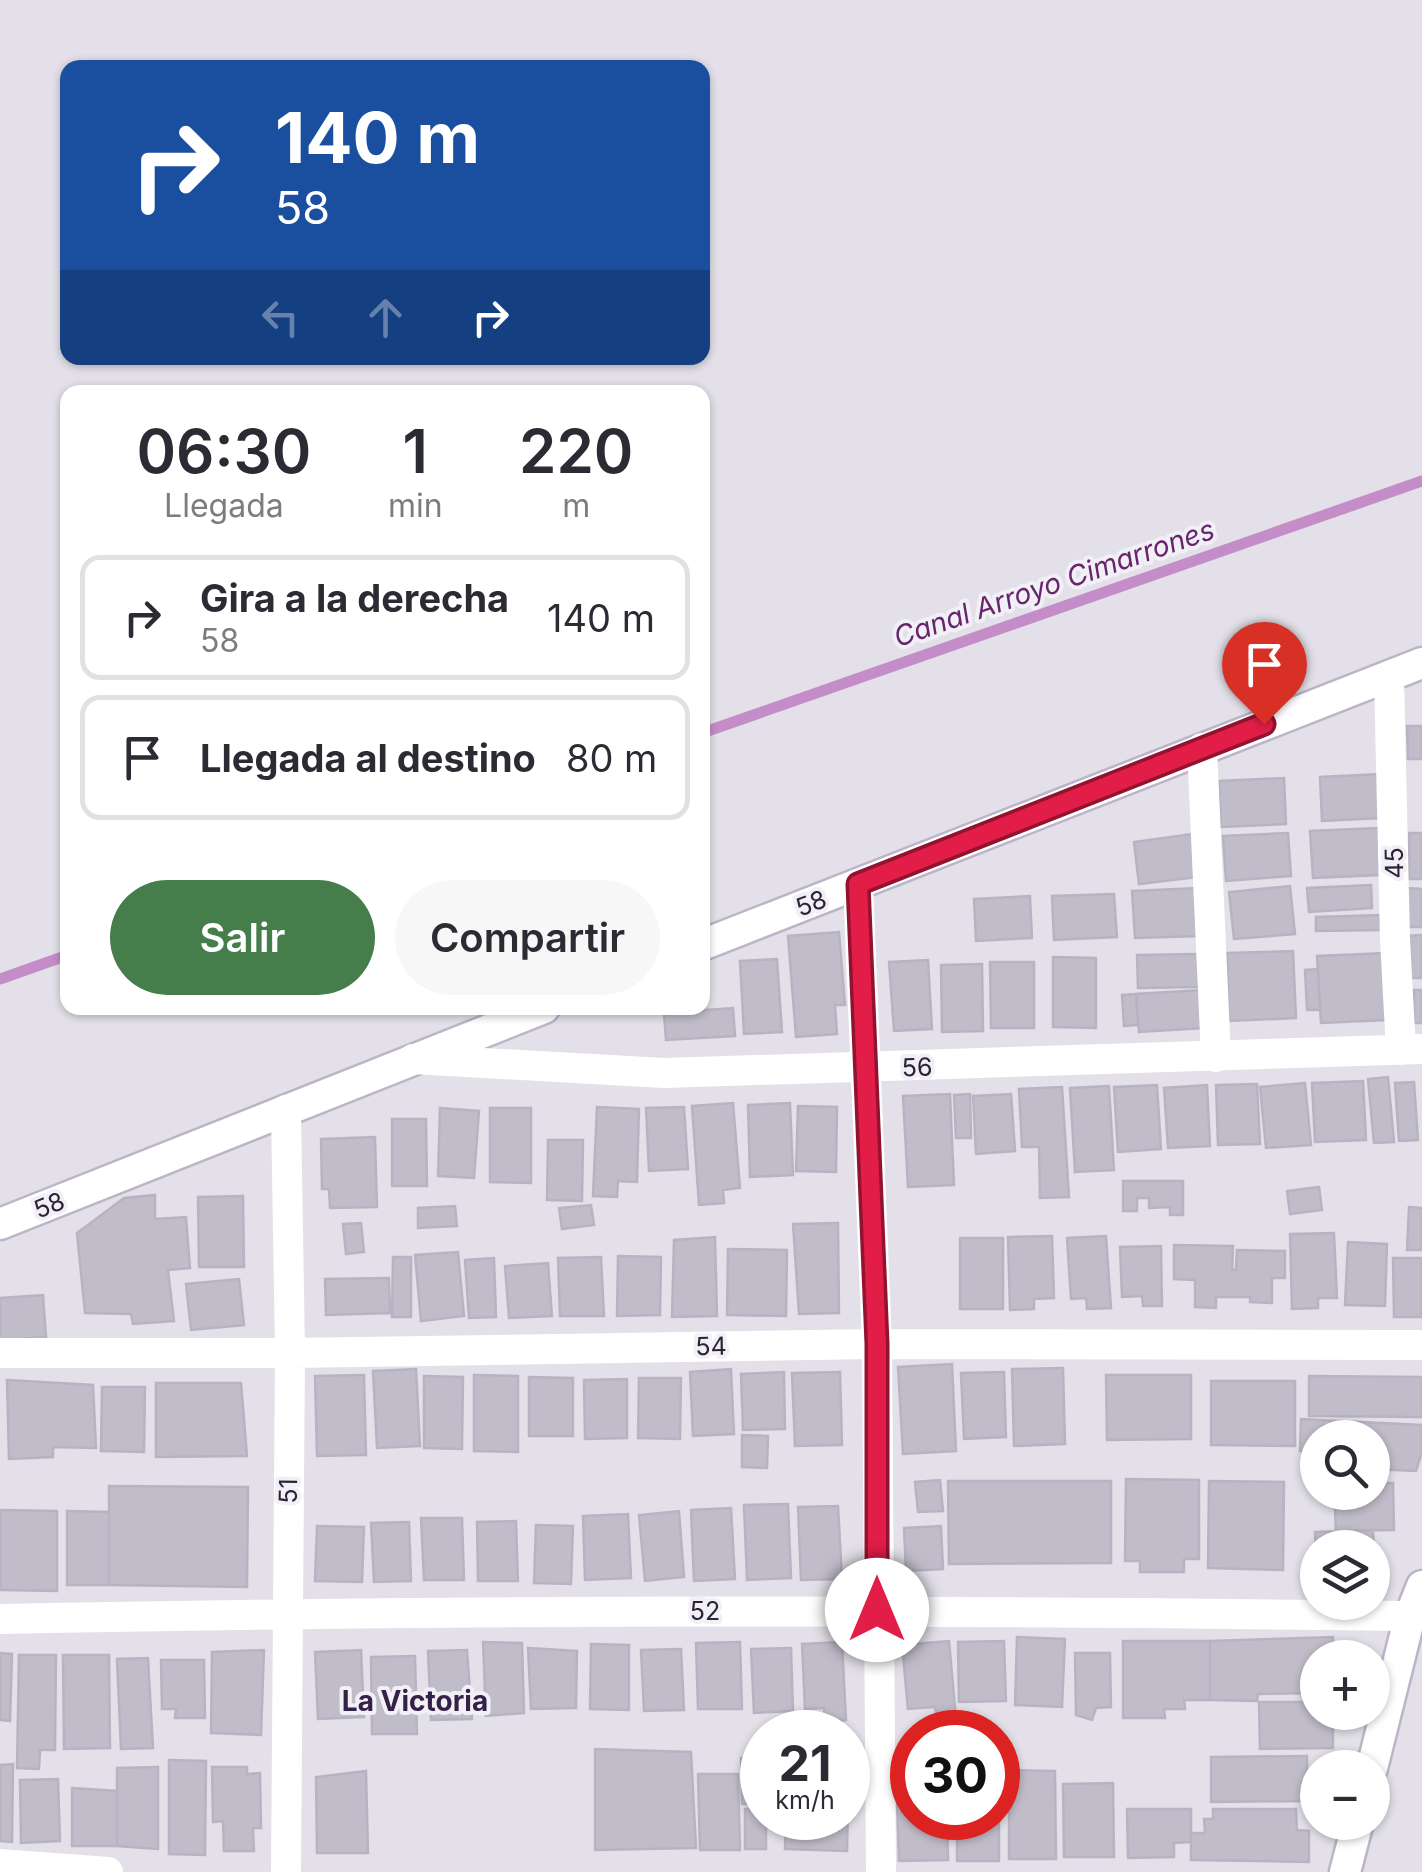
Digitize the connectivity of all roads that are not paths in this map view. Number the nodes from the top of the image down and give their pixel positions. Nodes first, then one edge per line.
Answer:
1 (1422, 663) edge
2 (1389, 676) junction
3 (1202, 748) junction
4 (858, 884) junction
5 (710, 942) edge
6 (526, 1015) edge
7 (1411, 1050) edge
8 (1216, 1057) junction
9 (413, 1059) junction
10 (864, 1069) junction
11 (286, 1110) junction
12 (0, 1224) edge
13 (877, 1344) junction
14 (1422, 1345) edge
15 (0, 1352) edge
16 (290, 1353) junction
17 (1422, 1586) edge
18 (877, 1610) junction
19 (286, 1613) junction
20 (1410, 1616) junction
21 (0, 1619) edge
22 (1376, 1750) edge
23 (1353, 1840) edge
24 (0, 1864) edge
25 (108, 1872) edge
26 (286, 1872) edge
27 (881, 1872) edge
28 (1345, 1872) edge

1 - 2 street, 58
2 - 3 street, 58
2 - 7 street, 45
3 - 4 street, 58
3 - 8 street
4 - 5 street, 58
4 - 10 street
6 - 9 street, 58
7 - 8 street, 56
8 - 10 street, 56
9 - 10 street, 56
9 - 11 street, 58
10 - 13 street
11 - 12 street, 58
11 - 16 street, 51
13 - 14 street, 54
13 - 16 street, 54
13 - 18 street
15 - 16 street, 54
16 - 19 street, 51
17 - 20 street
18 - 19 street, 52
18 - 20 street, 52
18 - 27 street
19 - 21 street, 52
19 - 26 street, 51
20 - 22 street
23 - 28 street
24 - 25 street

